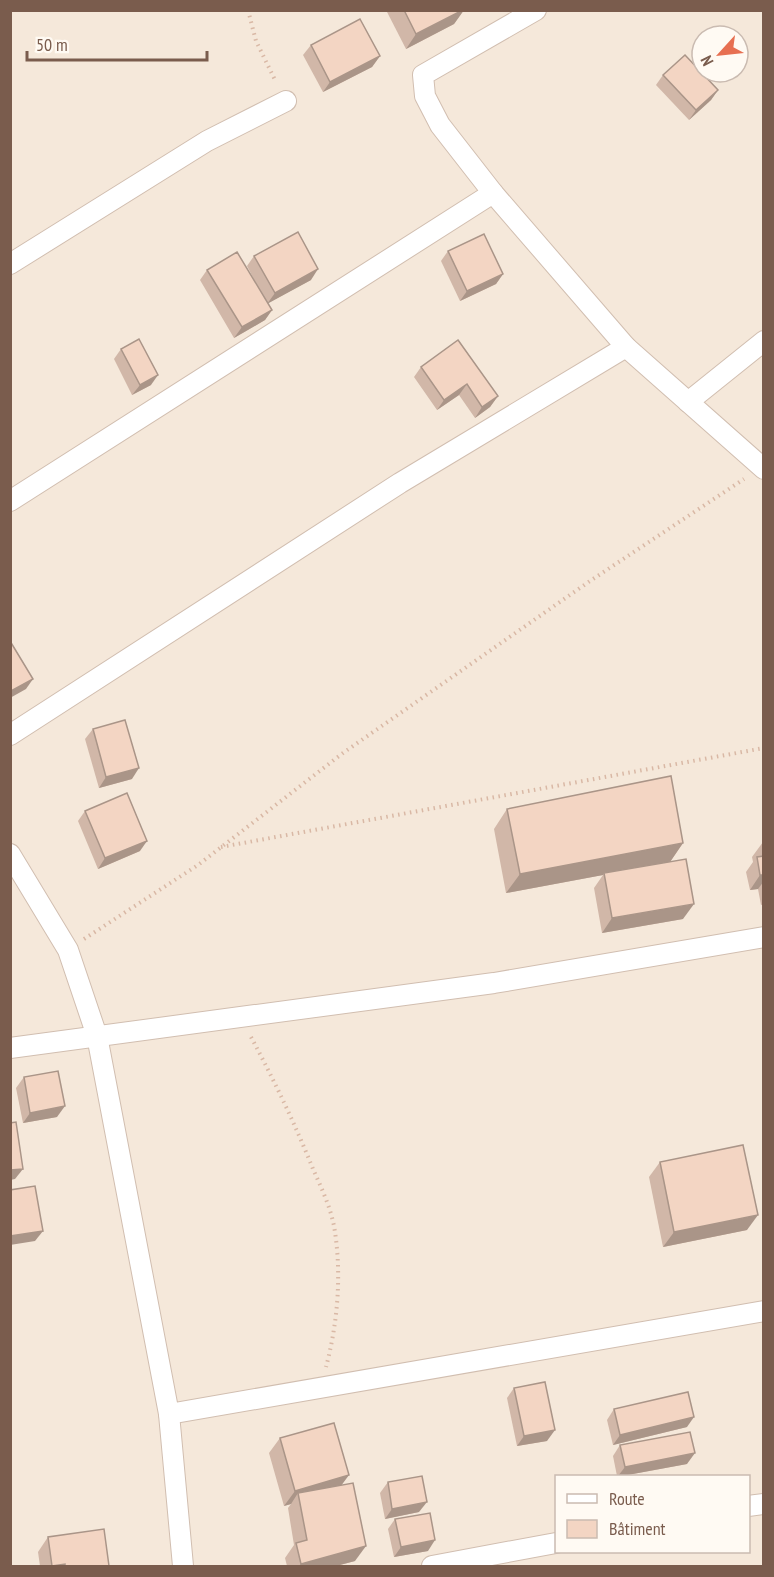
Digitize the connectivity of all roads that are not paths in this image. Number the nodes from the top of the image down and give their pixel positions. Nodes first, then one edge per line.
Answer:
1 (536, 10) edge
2 (286, 101) road end
3 (493, 194) junction
4 (10, 264) edge
5 (764, 341) edge
6 (626, 346) junction
7 (688, 402) junction
8 (762, 468) edge
9 (10, 501) edge
10 (10, 735) edge
11 (10, 854) edge
12 (764, 937) edge
13 (98, 1036) junction
14 (10, 1048) edge
15 (764, 1311) edge
16 (169, 1414) junction
17 (555, 1543) edge
18 (183, 1566) edge
19 (432, 1566) edge

1 - 3 street
2 - 4 street
3 - 6 street
3 - 9 street
5 - 7 street
6 - 7 street
6 - 10 street
7 - 8 street
11 - 13 street
12 - 13 street
13 - 14 street
13 - 16 street
15 - 16 street
16 - 18 street
17 - 19 street

